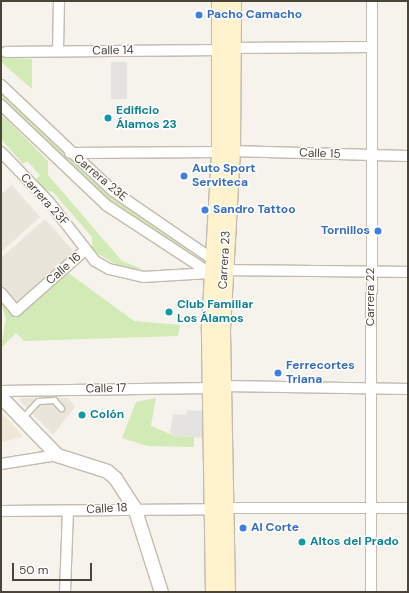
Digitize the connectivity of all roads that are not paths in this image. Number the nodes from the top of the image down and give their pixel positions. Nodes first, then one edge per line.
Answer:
1 (58, 1) edge
2 (219, 1) edge
3 (233, 1) edge
4 (372, 1) edge
5 (372, 47) junction
6 (225, 49) junction
7 (58, 51) junction
8 (6, 52) dead end
9 (1, 85) edge
10 (1, 105) edge
11 (225, 151) junction
12 (1, 152) edge
13 (70, 153) junction
14 (372, 156) junction
15 (408, 156) edge
16 (84, 251) junction
17 (215, 267) junction
18 (371, 272) junction
19 (408, 272) edge
20 (1, 293) edge
21 (217, 387) junction
22 (371, 389) junction
23 (408, 389) edge
24 (1, 390) edge
25 (1, 397) edge
26 (61, 408) dead end
27 (22, 419) junction
28 (57, 455) junction
29 (1, 464) edge
30 (134, 507) junction
31 (408, 508) edge
32 (220, 509) junction
33 (371, 509) junction
34 (1, 511) edge
35 (68, 511) junction
36 (65, 592) edge
37 (161, 592) edge
38 (213, 592) edge
39 (227, 592) edge
40 (371, 592) edge

1 - 7 street
2 - 6 main road, Carrera 23
3 - 6 main road, Carrera 23
4 - 5 street, Carrera 22
5 - 6 street, Calle 14
5 - 14 street, Carrera 22
6 - 7 street, Calle 14
6 - 11 main road, Carrera 23
7 - 8 street, Calle 14
9 - 13 street, Carrera 23E
10 - 17 street, Carrera 23E
11 - 13 street, Calle 15
11 - 14 street, Calle 15
11 - 17 main road, Carrera 23
12 - 16 street, Carrera 23F
13 - 17 street, Carrera 23E
14 - 15 street, Calle 15
14 - 18 street, Carrera 22
16 - 17 street, Calle 16
16 - 20 street, Calle 16
17 - 18 street, Calle 16
17 - 21 main road, Carrera 23
18 - 19 street, Calle 16
18 - 22 street, Carrera 22
21 - 22 street, Calle 17
21 - 24 street, Calle 17
21 - 32 main road, Carrera 23
22 - 23 street, Calle 17
22 - 33 street, Carrera 22
25 - 27 street
26 - 27 lane
27 - 28 street
28 - 29 street
28 - 30 street
30 - 32 street, Calle 18
30 - 35 street, Calle 18
30 - 37 street
31 - 33 street, Calle 18
32 - 33 street, Calle 18
32 - 38 main road, Carrera 23
32 - 39 main road, Carrera 23
33 - 40 street, Carrera 22
34 - 35 street, Calle 18
35 - 36 street

